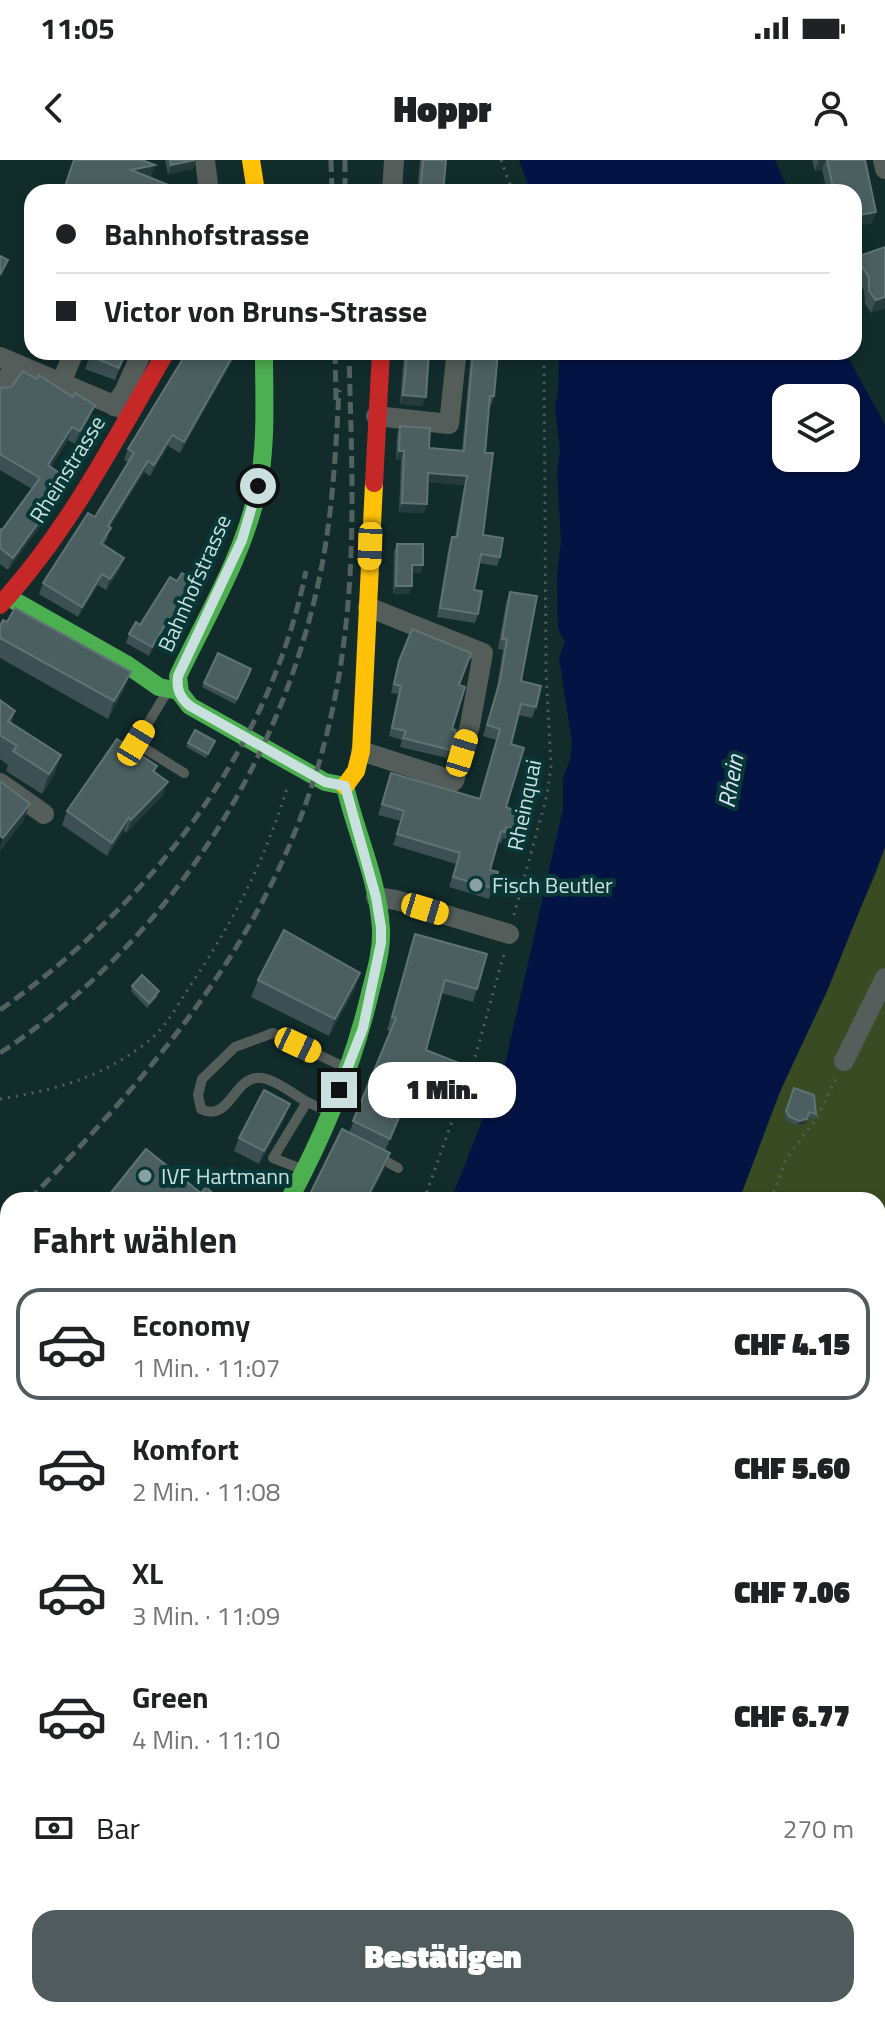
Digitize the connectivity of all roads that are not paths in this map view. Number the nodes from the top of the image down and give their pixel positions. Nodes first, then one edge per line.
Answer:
1 (205, 160) edge
2 (251, 160) edge
3 (394, 160) edge
4 (883, 160) edge
5 (885, 169) edge
6 (208, 184) edge
7 (255, 184) edge
8 (392, 184) edge
9 (71, 360) edge
10 (138, 360) edge
11 (160, 360) edge
12 (264, 360) edge
13 (380, 360) edge
14 (456, 360) edge
15 (8, 361) edge
16 (61, 383) junction
17 (0, 389) edge
18 (122, 409) junction
19 (376, 416) junction
20 (3, 597) edge
21 (368, 607) junction
22 (173, 691) junction
23 (361, 751) junction
24 (184, 773) dead end
25 (0, 783) edge
26 (345, 786) junction
27 (44, 814) dead end
28 (376, 897) junction
29 (509, 934) road end
30 (885, 978) edge
31 (844, 1061) road end
32 (348, 1069) junction
33 (307, 1102) junction
34 (329, 1126) junction
35 (359, 1147) edge
36 (398, 1168) dead end
37 (305, 1171) junction
38 (293, 1192) edge

1 - 6 street
2 - 7 main road
3 - 8 street
4 - 5 street
9 - 16 street
10 - 18 street
11 - 18 main road, Rheinstrasse
12 - 22 main road, Bahnhofstrasse
13 - 19 main road
14 - 19 street
15 - 16 street
15 - 17 street
16 - 18 street
18 - 20 main road, Rheinstrasse
19 - 21 main road
20 - 22 main road
21 - 23 main road
21 - 23 street
22 - 24 lane
22 - 26 main road
23 - 26 main road
25 - 27 street
26 - 28 main road
28 - 29 street
28 - 32 main road
30 - 31 street
32 - 33 lane
32 - 34 main road
33 - 34 lane
33 - 37 lane
34 - 37 main road
35 - 36 lane
37 - 38 main road

